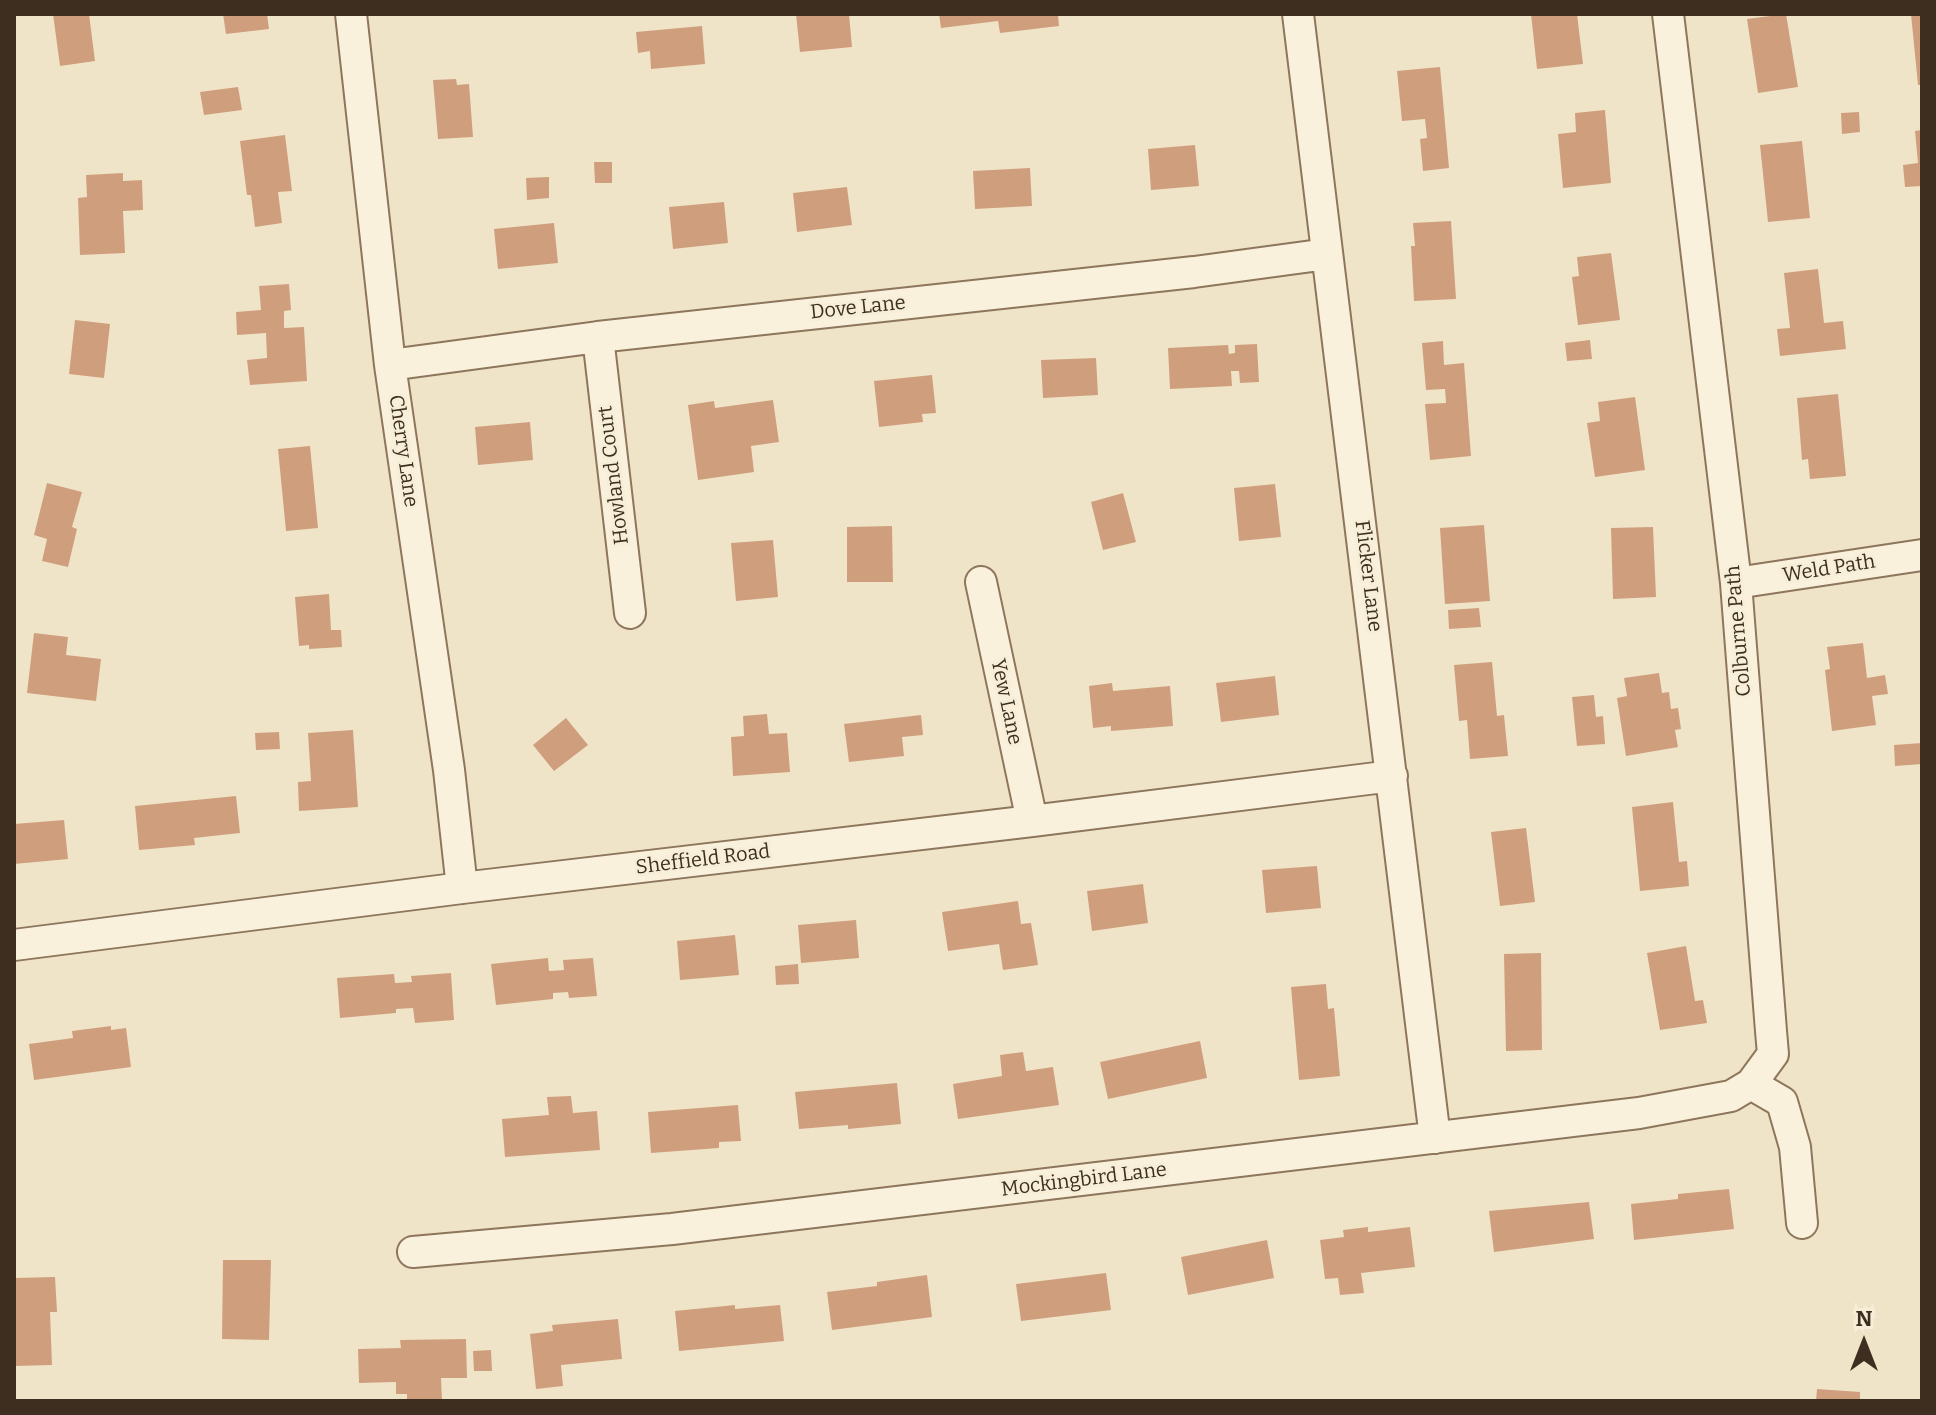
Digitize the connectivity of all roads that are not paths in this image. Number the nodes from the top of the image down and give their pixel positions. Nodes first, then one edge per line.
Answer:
1 (351, 14) edge
2 (1298, 14) edge
3 (1668, 14) edge
4 (1327, 254) junction
5 (598, 337) junction
6 (390, 365) junction
7 (1922, 555) edge
8 (981, 582) dead end
9 (1736, 583) junction
10 (630, 613) dead end
11 (1392, 776) junction
12 (1032, 821) junction
13 (462, 888) junction
14 (14, 945) edge
15 (1751, 1084) junction
16 (1435, 1138) junction
17 (1802, 1223) dead end
18 (413, 1252) dead end

1 - 6 street, Cherry Lane
2 - 4 street, Flicker Lane
3 - 9 street, Colburne Path
4 - 5 street, Dove Lane
4 - 11 street, Flicker Lane
5 - 6 street, Dove Lane
5 - 10 street, Howland Court
6 - 13 street, Cherry Lane
7 - 9 street, Weld Path
8 - 12 street, Yew Lane
9 - 15 street, Colburne Path
11 - 12 street, Sheffield Road
11 - 16 street, Flicker Lane
12 - 13 street, Sheffield Road
13 - 14 street, Sheffield Road
15 - 16 street, Mockingbird Lane
15 - 17 street
16 - 18 street, Mockingbird Lane

